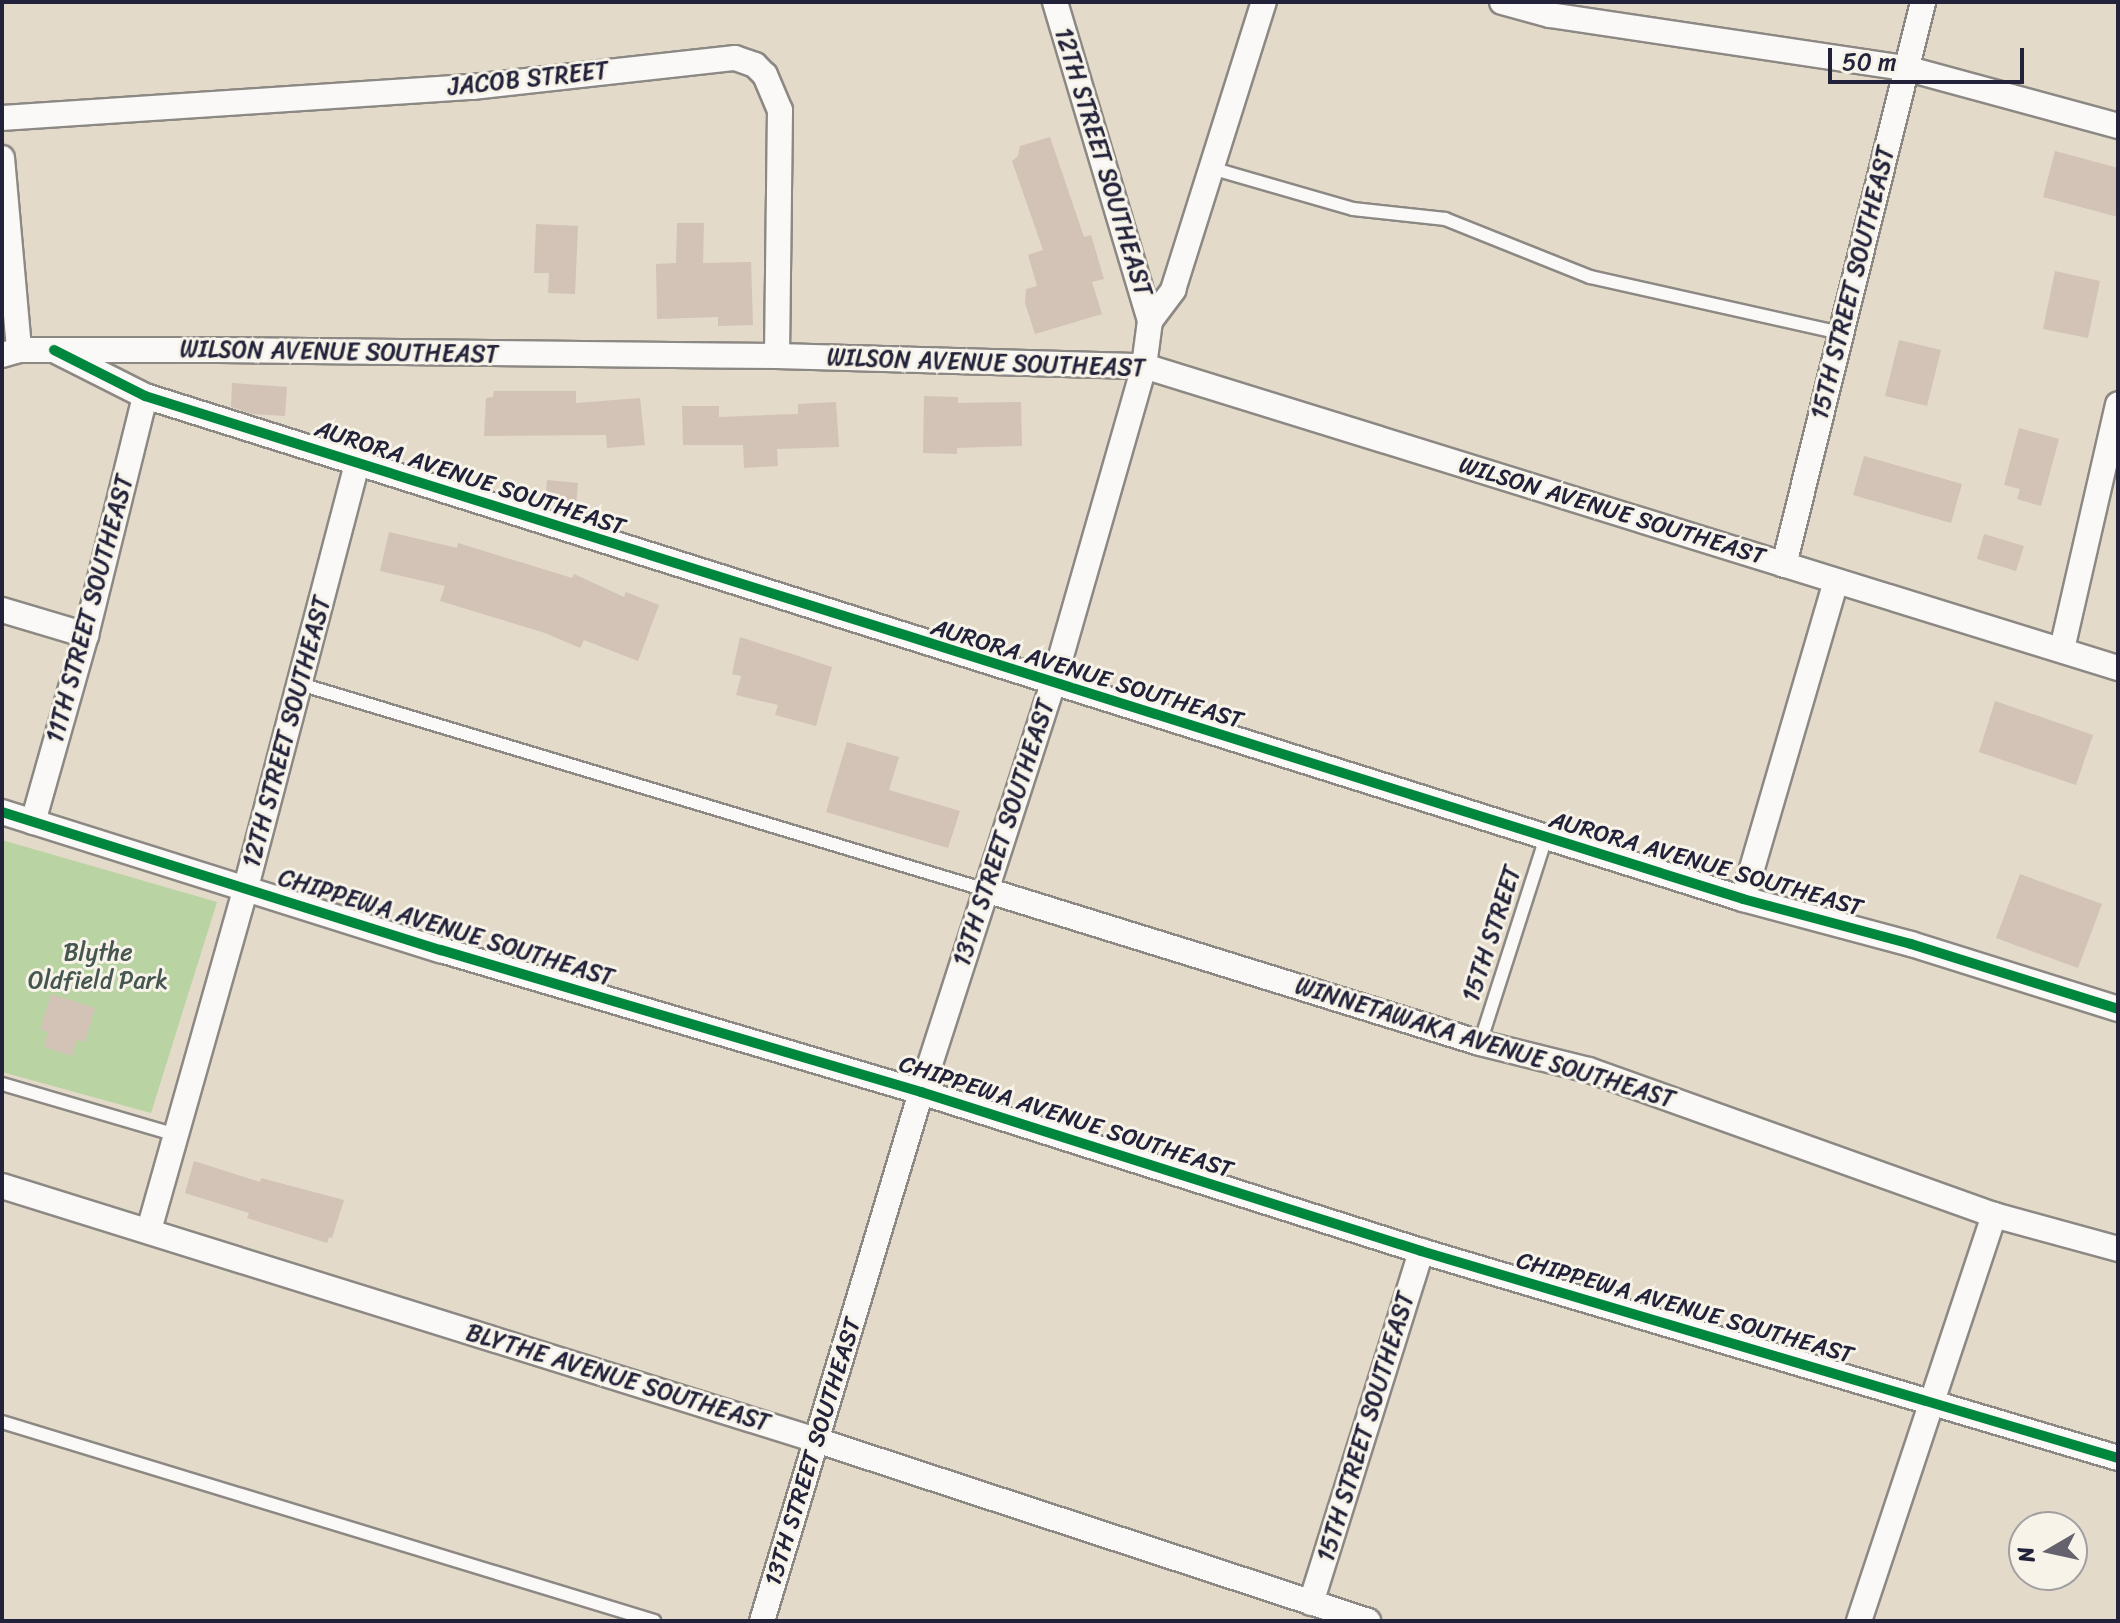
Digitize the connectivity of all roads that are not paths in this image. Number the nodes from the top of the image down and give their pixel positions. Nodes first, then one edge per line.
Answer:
1 (1055, 2) edge
2 (1264, 2) edge
3 (1502, 2) edge
4 (1923, 2) edge
5 (1551, 8) edge
6 (1905, 68) junction
7 (2, 118) edge
8 (2118, 126) edge
9 (2, 158) edge
10 (1211, 168) junction
11 (1150, 321) junction
12 (1841, 333) junction
13 (54, 350) junction
14 (10, 353) edge
15 (777, 356) junction
16 (1144, 366) junction
17 (145, 396) junction
18 (2118, 404) edge
19 (357, 464) junction
20 (1784, 565) junction
21 (1836, 581) junction
22 (2, 610) edge
23 (86, 635) junction
24 (2062, 649) junction
25 (2118, 668) edge
26 (300, 684) junction
27 (1053, 684) junction
28 (2, 812) edge
29 (33, 822) junction
30 (1546, 838) junction
31 (246, 887) junction
32 (986, 890) junction
33 (1743, 899) junction
34 (2118, 1009) edge
35 (1480, 1043) junction
36 (2, 1084) edge
37 (921, 1092) junction
38 (176, 1135) junction
39 (2, 1186) edge
40 (1994, 1215) junction
41 (149, 1230) junction
42 (2118, 1249) edge
43 (1421, 1251) junction
44 (1930, 1401) junction
45 (2, 1422) edge
46 (816, 1440) junction
47 (2118, 1458) edge
48 (1311, 1603) junction
49 (654, 1621) edge
50 (762, 1621) edge
51 (1368, 1621) edge
52 (1859, 1621) edge

1 - 11 street, 12TH STREET SOUTHEAST
2 - 10 street, 13TH STREET SOUTHEAST
3 - 5 street
4 - 6 street, 15TH STREET SOUTHEAST
5 - 6 street
6 - 8 street
6 - 12 street, 15TH STREET SOUTHEAST
7 - 15 street, JACOB STREET
9 - 14 street
10 - 11 street, 13TH STREET SOUTHEAST
10 - 12 lane
11 - 16 street, 13TH STREET SOUTHEAST
12 - 20 street, 15TH STREET SOUTHEAST
13 - 14 street, WILSON AVENUE SOUTHEAST
13 - 15 street, WILSON AVENUE SOUTHEAST
13 - 17 street, AURORA AVENUE SOUTHEAST
15 - 16 street, WILSON AVENUE SOUTHEAST
16 - 20 street, WILSON AVENUE SOUTHEAST
16 - 27 street, 13TH STREET SOUTHEAST
17 - 19 street, AURORA AVENUE SOUTHEAST
17 - 23 street, 11TH STREET SOUTHEAST
18 - 24 street
19 - 26 street, 12TH STREET SOUTHEAST
19 - 27 street, AURORA AVENUE SOUTHEAST
20 - 21 street, WILSON AVENUE SOUTHEAST
21 - 24 street, WILSON AVENUE SOUTHEAST
21 - 33 street
22 - 23 street
23 - 29 street, 11TH STREET SOUTHEAST
24 - 25 street, WILSON AVENUE SOUTHEAST
26 - 31 street, 12TH STREET SOUTHEAST
26 - 32 lane
27 - 30 street, AURORA AVENUE SOUTHEAST
27 - 32 street, 13TH STREET SOUTHEAST
28 - 29 street, CHIPPEWA AVENUE SOUTHEAST
29 - 31 street, CHIPPEWA AVENUE SOUTHEAST
30 - 33 street, AURORA AVENUE SOUTHEAST
30 - 35 lane, 15TH STREET
31 - 37 street, CHIPPEWA AVENUE SOUTHEAST
31 - 38 street, 12TH STREET SOUTHEAST
32 - 35 street, WINNETAWAKA AVENUE SOUTHEAST
32 - 37 street, 13TH STREET SOUTHEAST
33 - 34 street, AURORA AVENUE SOUTHEAST
35 - 40 street, WINNETAWAKA AVENUE SOUTHEAST
36 - 38 lane
37 - 43 street, CHIPPEWA AVENUE SOUTHEAST
37 - 46 street, 13TH STREET SOUTHEAST
38 - 41 street, 12TH STREET SOUTHEAST
39 - 41 street, BLYTHE AVENUE SOUTHEAST
40 - 42 street, WINNETAWAKA AVENUE SOUTHEAST
40 - 44 street
41 - 46 street, BLYTHE AVENUE SOUTHEAST
43 - 44 street, CHIPPEWA AVENUE SOUTHEAST
43 - 48 street, 15TH STREET SOUTHEAST
44 - 47 street, CHIPPEWA AVENUE SOUTHEAST
44 - 52 street
45 - 49 lane
46 - 48 street, BLYTHE AVENUE SOUTHEAST
46 - 50 street, 13TH STREET SOUTHEAST
48 - 51 street, BLYTHE AVENUE SOUTHEAST

